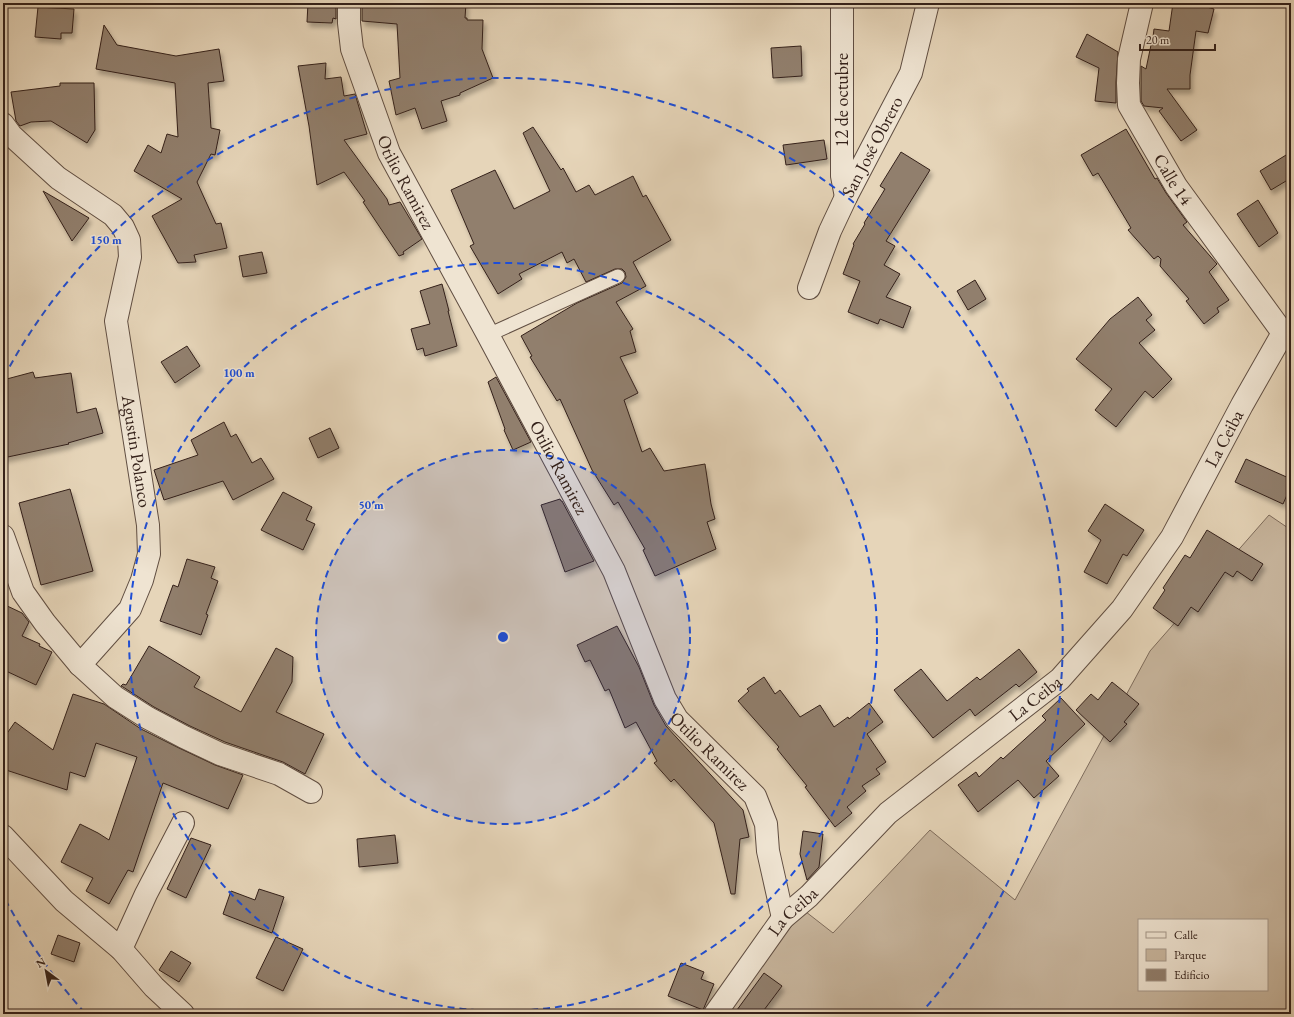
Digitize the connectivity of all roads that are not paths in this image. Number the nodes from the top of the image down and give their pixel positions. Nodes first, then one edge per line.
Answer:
1 (349, 3) edge
2 (842, 3) edge
3 (928, 3) edge
4 (1142, 3) edge
5 (3, 124) edge
6 (846, 196) junction
7 (618, 276) dead end
8 (809, 288) dead end
9 (488, 335) junction
10 (1287, 335) edge
11 (3, 536) edge
12 (80, 665) junction
13 (311, 792) dead end
14 (183, 823) dead end
15 (3, 836) edge
16 (783, 918) junction
17 (121, 949) junction
18 (183, 1014) edge
19 (715, 1014) edge

1 - 9 street, Otilio Ramirez
2 - 6 street, 12 de octubre
3 - 6 street, San José Obrero
4 - 10 street, Calle 14
5 - 12 street, Agustin Polanco
6 - 8 street, San José Obrero
7 - 9 lane
9 - 16 street, Otilio Ramirez
10 - 16 street, La Ceiba
11 - 12 street
12 - 13 street
14 - 17 street
15 - 17 street
16 - 19 street, La Ceiba
17 - 18 street

